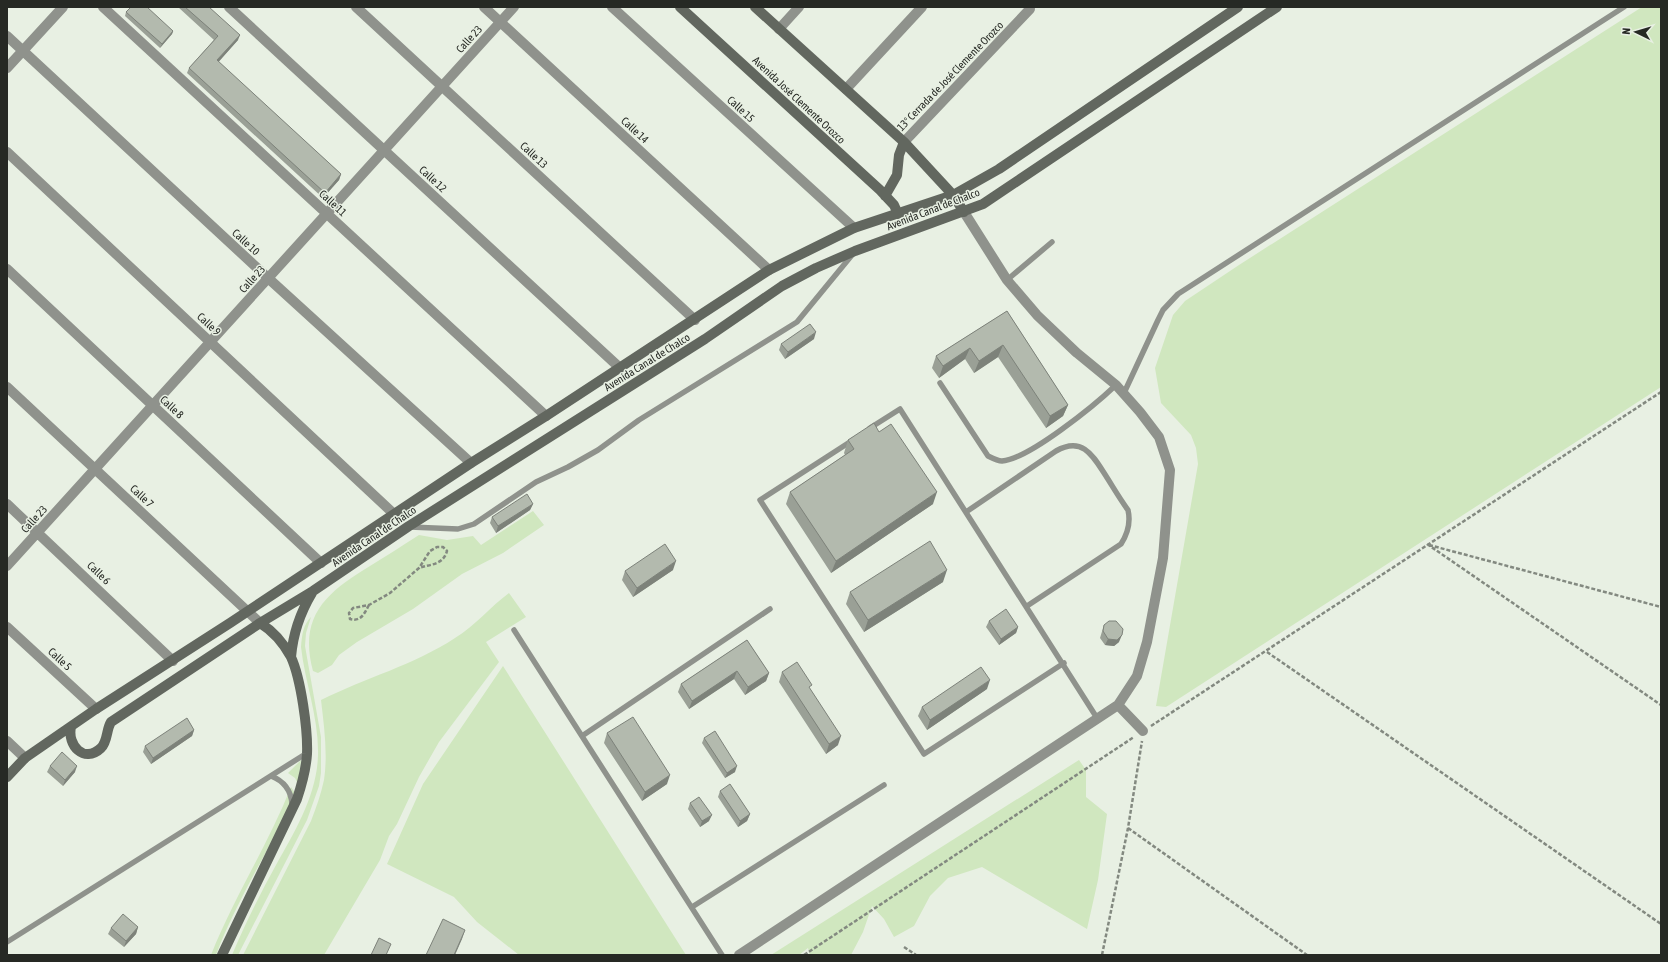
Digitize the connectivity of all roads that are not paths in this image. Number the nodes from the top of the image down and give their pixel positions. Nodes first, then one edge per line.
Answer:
1 (63, 7) edge
2 (103, 7) edge
3 (229, 7) edge
4 (356, 7) edge
5 (484, 7) edge
6 (514, 7) edge
7 (612, 7) edge
8 (755, 7) edge
9 (799, 7) edge
10 (922, 7) edge
11 (1238, 7) edge
12 (1277, 7) edge
13 (1624, 7) edge
14 (684, 8) edge
15 (1030, 9) dead end
16 (500, 22) junction
17 (779, 29) junction
18 (7, 36) edge
19 (23, 51) junction
20 (7, 68) edge
21 (442, 86) junction
22 (846, 89) junction
23 (904, 142) junction
24 (384, 150) junction
25 (7, 152) edge
26 (953, 195) junction
27 (885, 196) junction
28 (964, 212) junction
29 (327, 214) junction
30 (898, 214) junction
31 (854, 228) junction
32 (1052, 242) dead end
33 (854, 251) junction
34 (7, 269) edge
35 (769, 270) junction
36 (268, 278) junction
37 (1007, 280) junction
38 (695, 320) junction
39 (211, 342) junction
40 (620, 368) junction
41 (940, 383) dead end
42 (1116, 385) junction
43 (7, 388) edge
44 (1124, 393) junction
45 (153, 405) junction
46 (546, 416) junction
47 (866, 431) edge
48 (860, 435) edge
49 (471, 463) junction
50 (95, 469) junction
51 (7, 504) edge
52 (966, 512) junction
53 (394, 514) junction
54 (409, 526) junction
55 (38, 532) junction
56 (320, 563) junction
57 (7, 566) edge
58 (313, 591) junction
59 (1027, 606) junction
60 (770, 609) dead end
61 (247, 612) junction
62 (260, 623) junction
63 (7, 627) edge
64 (514, 630) dead end
65 (290, 657) junction
66 (173, 661) junction
67 (1064, 663) junction
68 (1118, 704) junction
69 (96, 709) junction
70 (1097, 718) junction
71 (71, 726) junction
72 (1143, 731) road end
73 (582, 736) junction
74 (7, 741) edge
75 (307, 753) junction
76 (25, 758) junction
77 (271, 776) junction
78 (7, 777) edge
79 (884, 785) dead end
80 (291, 813) junction
81 (692, 907) junction
82 (7, 942) edge
83 (222, 955) edge
84 (722, 955) edge
85 (739, 955) edge

1 - 19 street
2 - 29 street, Calle 11
3 - 24 street, Calle 12
4 - 21 street, Calle 13
5 - 16 street, Calle 14
6 - 16 street, Calle 23
7 - 31 street, Calle 15
8 - 17 main road
9 - 17 street
10 - 22 street
11 - 26 main road, Avenida Canal de Chalco
12 - 28 main road, Avenida Canal de Chalco
13 - 44 lane
14 - 27 main road, Avenida José Clemente Orozco
15 - 23 street, 13° Cerrada de José Clemente Orozco
16 - 21 street, Calle 23
16 - 35 street, Calle 14
17 - 22 main road
18 - 19 street, Calle 10
19 - 20 street
19 - 36 street, Calle 10
21 - 24 street, Calle 23
21 - 38 street, Calle 13
22 - 23 main road
23 - 26 main road
23 - 27 main road
24 - 29 street, Calle 23
24 - 40 street, Calle 12
25 - 39 street, Calle 9
26 - 28 main road
26 - 30 main road, Avenida Canal de Chalco
27 - 30 main road, Avenida José Clemente Orozco
28 - 33 main road, Avenida Canal de Chalco
28 - 37 street
29 - 36 street, Calle 23
29 - 46 street, Calle 11
30 - 31 main road, Avenida Canal de Chalco
31 - 35 main road, Avenida Canal de Chalco
32 - 37 lane
33 - 54 main road, Avenida Canal de Chalco
33 - 54 lane
34 - 45 street, Calle 8
35 - 38 main road, Avenida Canal de Chalco
36 - 39 street, Calle 23
36 - 49 street, Calle 10
37 - 42 street
38 - 40 main road, Avenida Canal de Chalco
39 - 45 street, Calle 23
39 - 53 street, Calle 9
40 - 46 main road, Avenida Canal de Chalco
41 - 42 lane
42 - 44 street
43 - 50 street, Calle 7
44 - 68 street
45 - 50 street, Calle 23
45 - 56 street, Calle 8
46 - 49 main road, Avenida Canal de Chalco
47 - 52 lane
48 - 67 lane
49 - 53 main road, Avenida Canal de Chalco
50 - 55 street, Calle 23
50 - 61 street, Calle 7
51 - 55 street, Calle 6
52 - 59 lane
52 - 59 lane
53 - 56 main road, Avenida Canal de Chalco
54 - 58 main road, Avenida Canal de Chalco
55 - 57 street, Calle 23
55 - 66 street, Calle 6
56 - 61 main road, Avenida Canal de Chalco
58 - 62 main road, Avenida Canal de Chalco
58 - 65 main road
59 - 67 lane
60 - 73 lane
61 - 62 street, Calle 7
61 - 66 main road, Avenida Canal de Chalco
62 - 65 main road
62 - 71 main road, Avenida Canal de Chalco
63 - 69 street, Calle 5
64 - 73 lane
65 - 75 main road
66 - 69 main road, Avenida Canal de Chalco
67 - 70 lane
68 - 70 street
68 - 72 street
69 - 71 main road, Avenida Canal de Chalco
70 - 85 street
71 - 76 main road, Avenida Canal de Chalco
73 - 81 lane
74 - 76 street
75 - 77 lane
75 - 80 main road
76 - 78 main road, Avenida Canal de Chalco
77 - 80 lane
77 - 82 lane
79 - 81 lane
80 - 83 main road
81 - 84 lane

